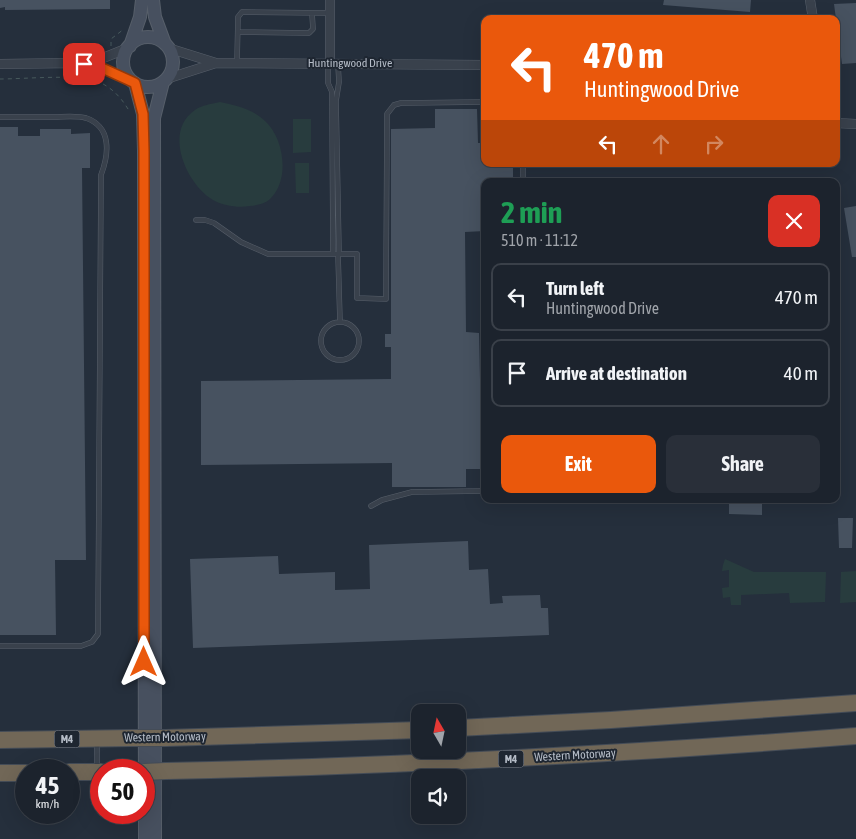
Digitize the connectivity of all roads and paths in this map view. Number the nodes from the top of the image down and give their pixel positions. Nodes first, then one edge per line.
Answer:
1 (142, 0) edge
2 (153, 0) edge
3 (330, 0) edge
4 (810, 0) edge
5 (312, 13) junction
6 (330, 13) junction
7 (812, 15) edge
8 (238, 32) junction
9 (167, 46) junction
10 (129, 47) junction
11 (74, 63) junction
12 (216, 63) junction
13 (237, 63) junction
14 (332, 63) junction
15 (0, 64) edge
16 (481, 65) edge
17 (0, 79) edge
18 (165, 80) junction
19 (134, 82) junction
20 (481, 102) edge
21 (142, 107) junction
22 (0, 118) edge
23 (840, 124) edge
24 (856, 124) edge
25 (196, 220) dead end
26 (337, 253) junction
27 (340, 322) junction
28 (481, 491) edge
29 (371, 506) dead end
30 (0, 646) edge
31 (856, 703) edge
32 (466, 728) edge
33 (411, 730) edge
34 (856, 736) edge
35 (97, 739) junction
36 (0, 740) edge
37 (98, 759) edge
38 (155, 772) edge
39 (0, 773) edge
40 (15, 773) edge
41 (145, 839) edge
42 (155, 839) edge

1 - 10 main road
2 - 9 main road
3 - 6 street
4 - 7 street
5 - 6 lane
5 - 8 lane
5 - 8 lane
6 - 14 street
8 - 13 lane
9 - 10 main road
9 - 12 street, Huntingwood Drive
9 - 18 main road
10 - 11 street
10 - 19 main road
11 - 15 street
11 - 19 street
12 - 13 street, Huntingwood Drive
12 - 18 street, Huntingwood Drive
13 - 14 street, Huntingwood Drive
14 - 16 street, Huntingwood Drive
14 - 26 lane
14 - 26 lane
17 - 21 path
18 - 19 main road
18 - 42 main road
19 - 21 main road
20 - 26 lane
21 - 41 main road
22 - 30 lane
23 - 24 street
25 - 26 lane
26 - 27 lane
27 - 27 lane
28 - 29 lane
31 - 32 highway
33 - 35 highway, Western Motorway / M4, bridge
34 - 38 highway, Western Motorway / M4, bridge
35 - 36 highway, Western Motorway / M4
35 - 37 lane
39 - 40 highway

